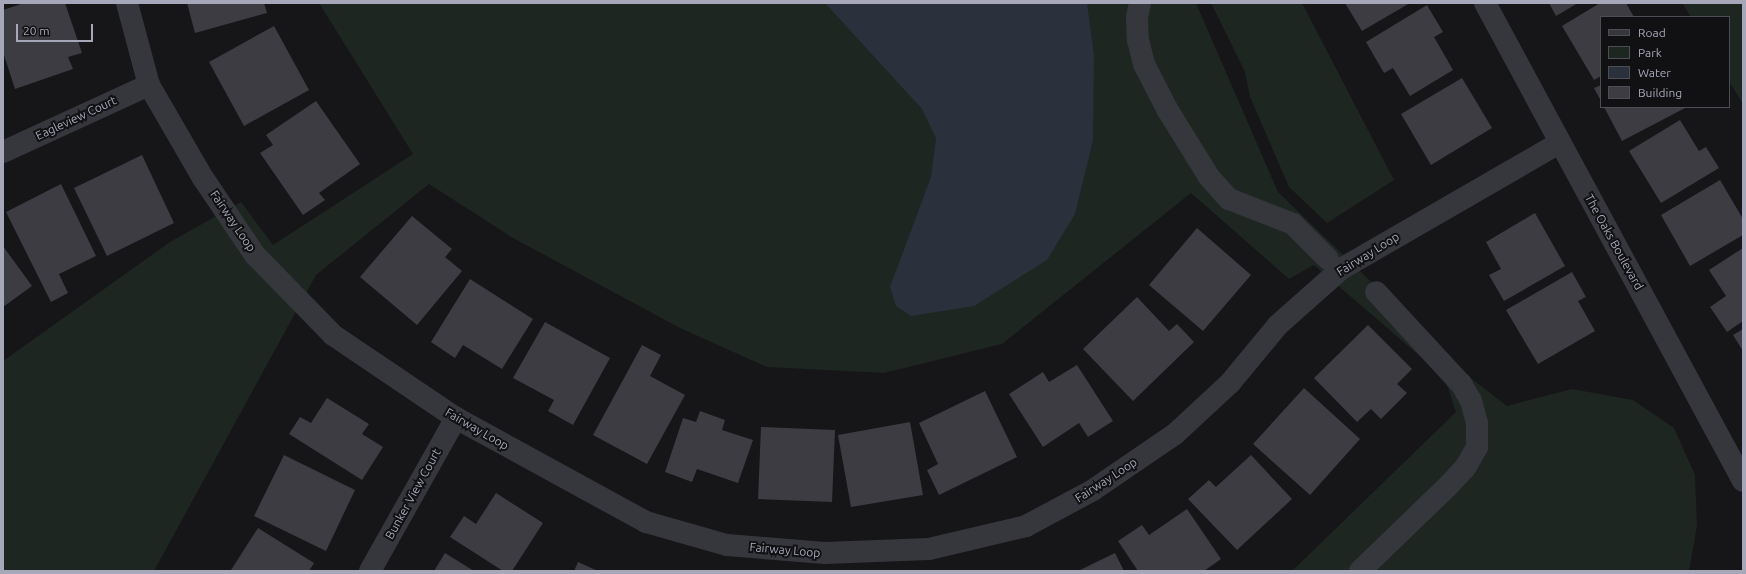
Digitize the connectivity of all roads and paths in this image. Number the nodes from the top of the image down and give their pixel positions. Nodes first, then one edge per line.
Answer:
1 (127, 3) edge
2 (1140, 3) edge
3 (1485, 3) edge
4 (149, 85) junction
5 (1559, 144) junction
6 (3, 152) edge
7 (1328, 259) dead end
8 (1376, 292) dead end
9 (456, 418) junction
10 (1743, 481) edge
11 (370, 571) edge
12 (1360, 571) edge

1 - 4 street, Fairway Loop
2 - 7 street
3 - 5 street, The Oaks Boulevard
4 - 6 street, Eagleview Court
4 - 9 street, Fairway Loop
5 - 9 street, Fairway Loop
5 - 10 street, The Oaks Boulevard
8 - 12 street
9 - 11 street, Bunker View Court

